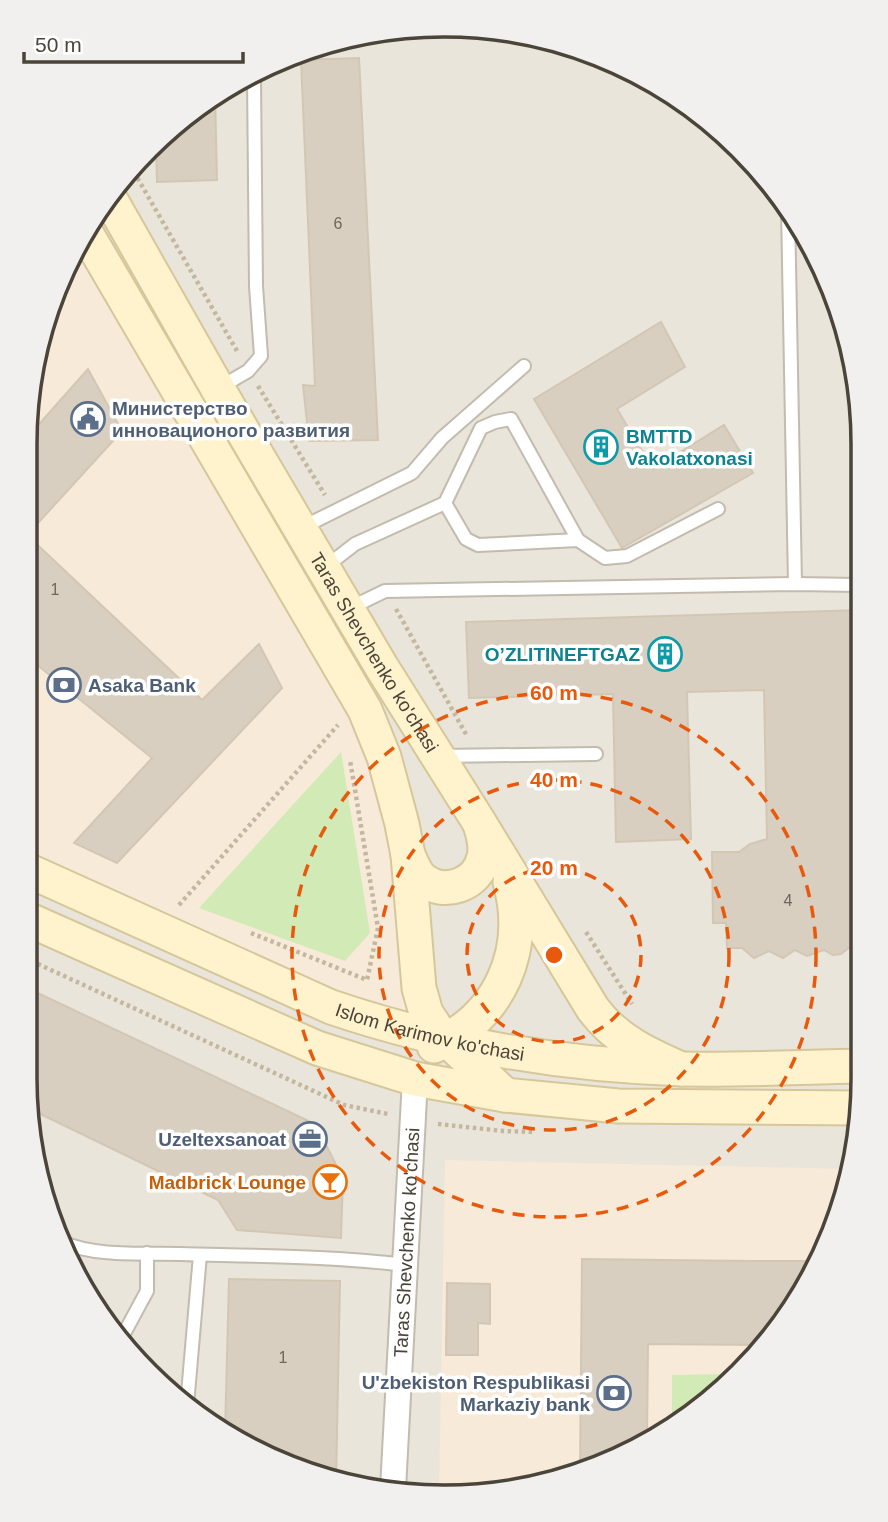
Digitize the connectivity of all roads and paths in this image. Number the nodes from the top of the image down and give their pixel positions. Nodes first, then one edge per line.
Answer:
1 (254, 84) edge
2 (114, 206) edge
3 (788, 226) edge
4 (91, 240) edge
5 (524, 366) dead end
6 (218, 389) junction
7 (445, 503) junction
8 (718, 509) dead end
9 (301, 528) junction
10 (578, 540) junction
11 (324, 568) junction
12 (795, 584) junction
13 (851, 585) edge
14 (348, 610) junction
15 (332, 713) dead end
16 (339, 725) junction
17 (342, 731) dead end
18 (348, 750) dead end
19 (596, 754) dead end
20 (438, 756) junction
21 (479, 822) junction
22 (408, 855) junction
23 (503, 862) junction
24 (37, 874) edge
25 (179, 905) dead end
26 (37, 923) edge
27 (417, 966) junction
28 (369, 972) dead end
29 (365, 1018) junction
30 (447, 1040) junction
31 (353, 1061) junction
32 (851, 1066) edge
33 (681, 1069) junction
34 (415, 1079) junction
35 (505, 1095) junction
36 (850, 1108) edge
37 (74, 1246) edge
38 (146, 1253) junction
39 (200, 1255) junction
40 (406, 1265) junction
41 (125, 1331) edge
42 (188, 1394) edge
43 (393, 1482) edge

1 - 6 lane
2 - 6 main road, Taras Shevchenko ko'chasi
3 - 12 lane
4 - 22 main road, Taras Shevchenko ko'chasi
5 - 9 lane
6 - 9 main road, Taras Shevchenko ko'chasi
7 - 10 lane
7 - 10 lane
7 - 11 lane
8 - 10 lane
9 - 11 main road, Taras Shevchenko ko'chasi
11 - 14 main road, Taras Shevchenko ko'chasi
12 - 13 lane
12 - 14 lane
14 - 20 main road, Taras Shevchenko ko'chasi
15 - 16 path
16 - 17 path
16 - 25 path
18 - 28 path
19 - 20 lane
20 - 21 main road, Taras Shevchenko ko'chasi
21 - 22 main road
21 - 23 main road, Taras Shevchenko ko'chasi
22 - 27 main road, Taras Shevchenko ko'chasi
23 - 30 main road
23 - 33 main road, Taras Shevchenko ko'chasi
24 - 29 main road, Islom Karimov ko'chasi
26 - 31 main road
27 - 29 main road, Taras Shevchenko ko'chasi
27 - 30 main road, Taras Shevchenko ko'chasi
29 - 30 main road, Islom Karimov ko'chasi
30 - 31 main road
30 - 33 main road, Islom Karimov ko'chasi
30 - 35 main road, Taras Shevchenko ko'chasi
31 - 34 main road
32 - 33 main road, Islom Karimov ko'chasi
34 - 35 main road
34 - 40 street, Taras Shevchenko ko'chasi
35 - 36 main road
37 - 38 lane
38 - 39 lane
38 - 41 lane
39 - 40 lane
39 - 42 lane
40 - 43 street, Taras Shevchenko ko'chasi

